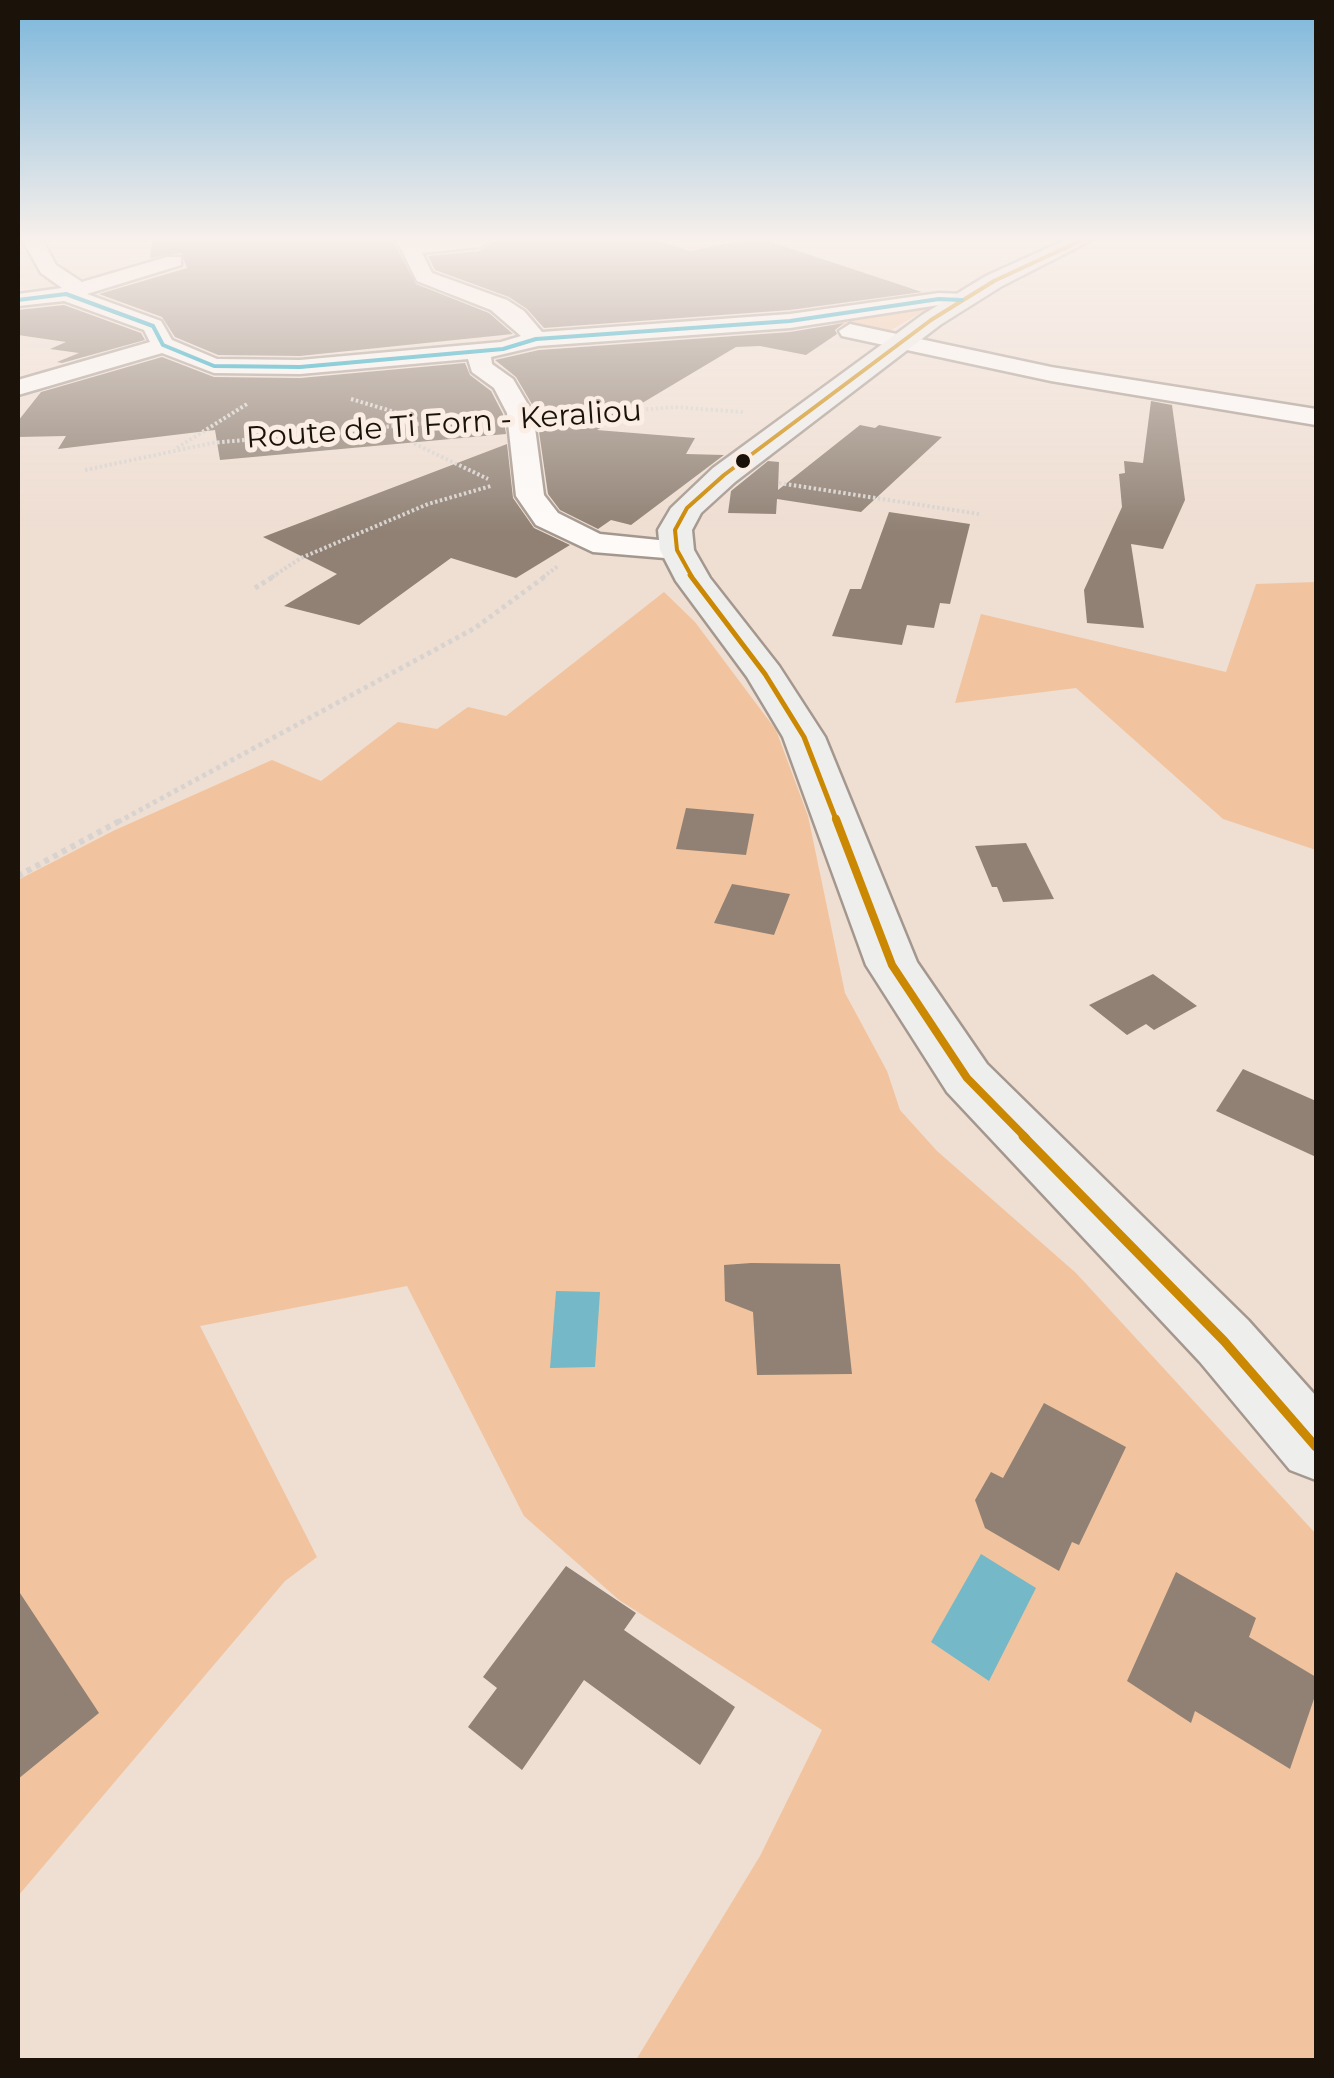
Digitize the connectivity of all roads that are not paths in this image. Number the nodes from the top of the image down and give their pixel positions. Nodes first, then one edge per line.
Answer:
1 (160, 338) edge
2 (565, 338) edge
3 (890, 338) edge
4 (906, 338) edge
5 (536, 340) joint
6 (903, 340) junction
7 (163, 344) junction
8 (479, 351) junction
9 (18, 388) edge
10 (1316, 417) edge
11 (677, 550) junction
12 (1316, 1447) edge

1 - 7 street
2 - 5 street
3 - 6 street
4 - 6 street
5 - 8 street
6 - 10 street
6 - 11 street
7 - 8 street
7 - 9 street
8 - 11 street
11 - 12 street

